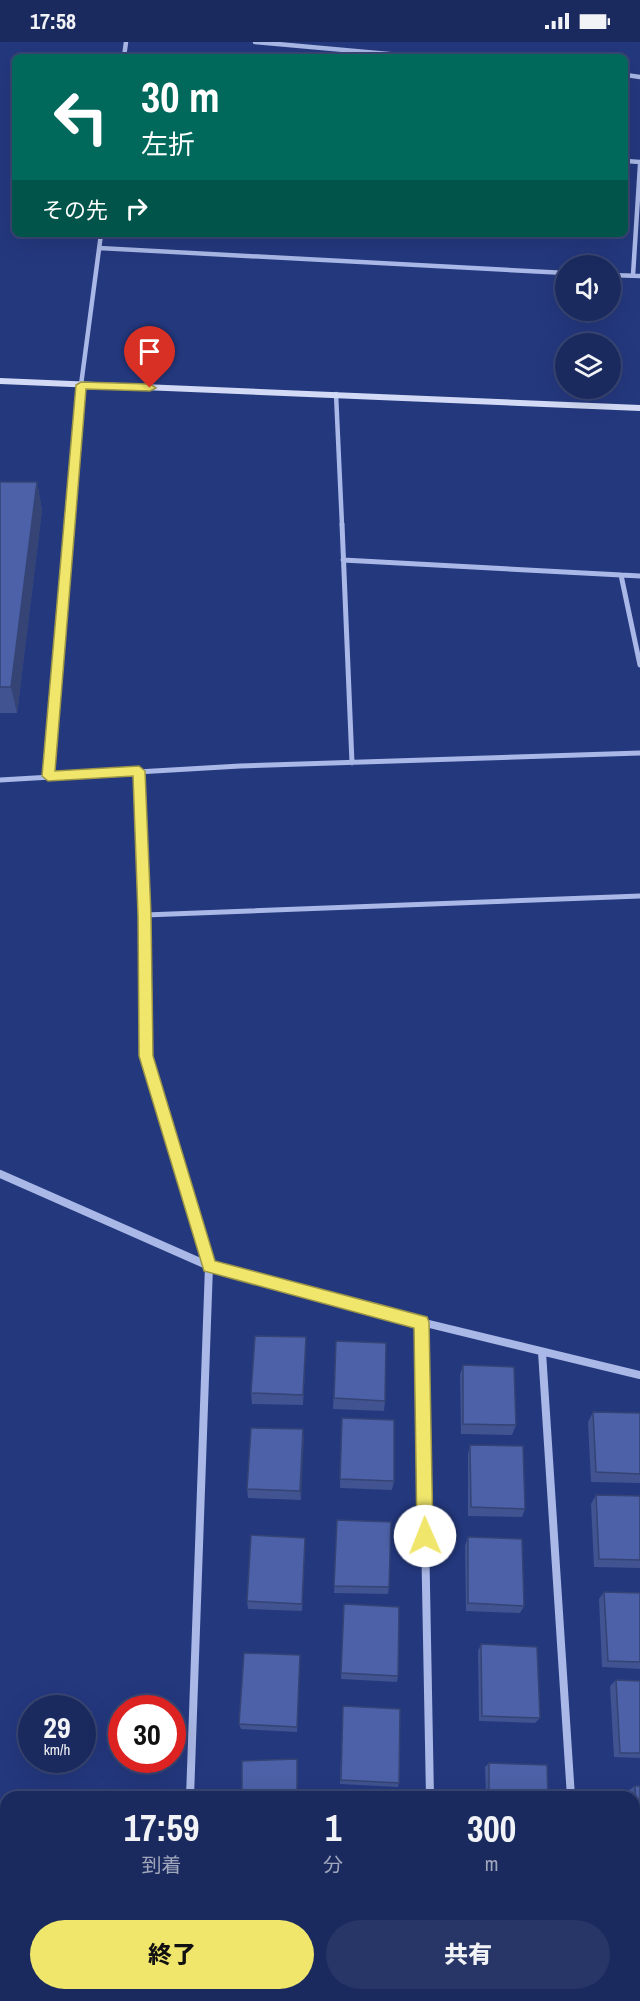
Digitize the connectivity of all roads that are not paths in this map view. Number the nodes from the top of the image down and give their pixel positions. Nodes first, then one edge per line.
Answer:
1 (255, 42) edge
2 (389, 54) edge
3 (640, 164) edge
4 (101, 237) edge
5 (99, 248) junction
6 (555, 272) edge
7 (621, 275) edge
8 (633, 275) junction
9 (640, 276) edge
10 (0, 381) edge
11 (81, 385) junction
12 (336, 394) junction
13 (640, 408) edge
14 (343, 560) junction
15 (621, 575) junction
16 (640, 576) edge
17 (640, 665) edge
18 (640, 753) edge
19 (352, 762) junction
20 (139, 771) junction
21 (48, 776) junction
22 (0, 780) edge
23 (640, 896) edge
24 (145, 915) junction
25 (0, 1174) edge
26 (209, 1266) junction
27 (422, 1322) junction
28 (542, 1352) junction
29 (640, 1375) edge
30 (190, 1791) edge
31 (430, 1791) edge
32 (571, 1791) edge

1 - 2 street
3 - 8 street
4 - 5 street
5 - 6 street
5 - 11 street
7 - 8 street
8 - 9 street
10 - 11 street
11 - 12 street
11 - 21 street
12 - 13 street
12 - 14 street
14 - 15 street
14 - 19 street
15 - 16 street
15 - 17 street
18 - 19 street
19 - 20 street
20 - 21 street
20 - 24 street
21 - 22 street
23 - 24 street
24 - 26 street
25 - 26 street
26 - 27 street
26 - 30 street
27 - 28 street
27 - 31 street
28 - 29 street
28 - 32 street

